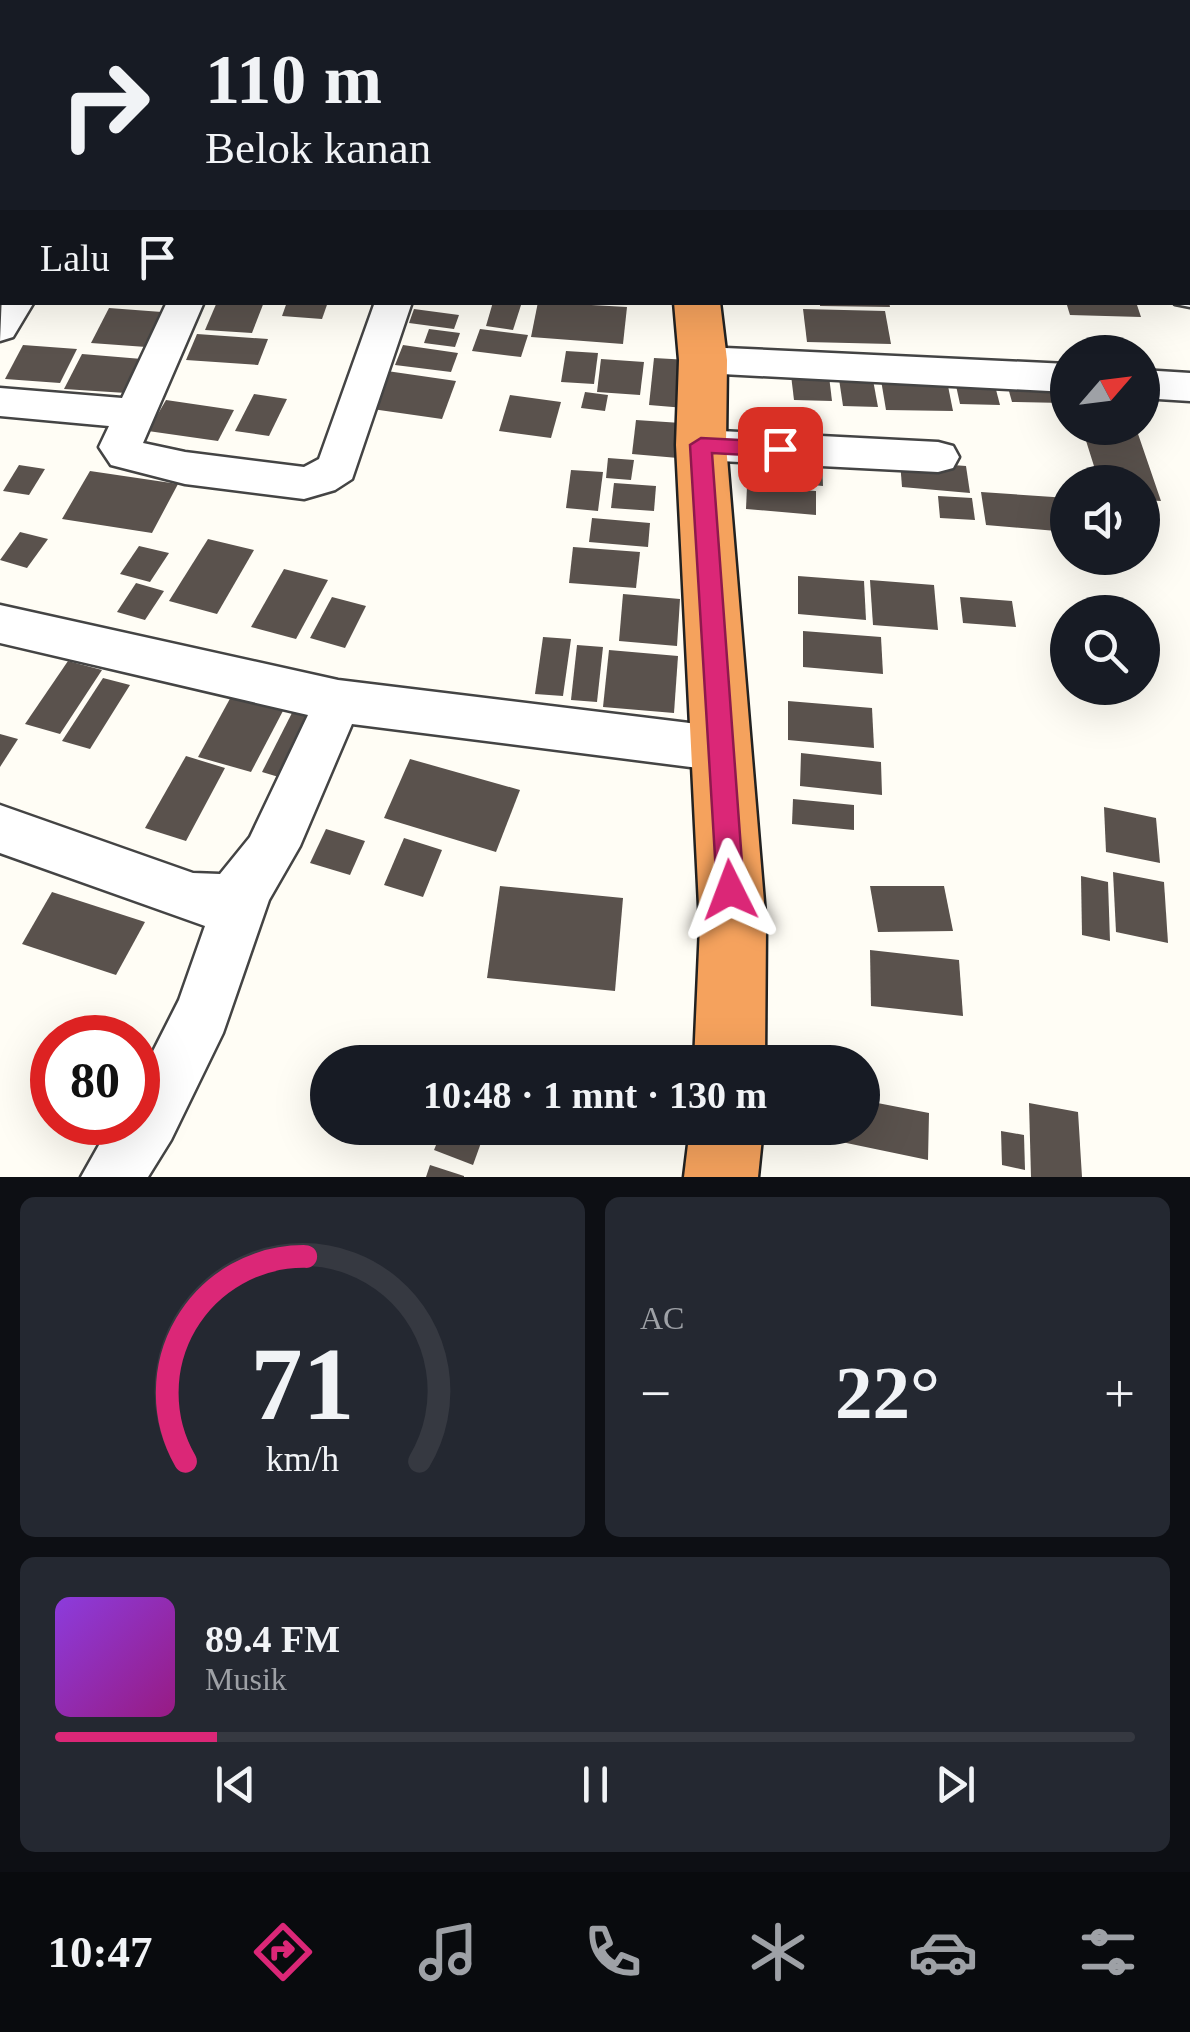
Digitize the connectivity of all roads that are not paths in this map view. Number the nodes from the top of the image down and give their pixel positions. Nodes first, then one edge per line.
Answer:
1 (14, 305) edge
2 (185, 305) edge
3 (393, 305) edge
4 (695, 305) edge
5 (0, 328) edge
6 (703, 360) junction
7 (1050, 377) edge
8 (1160, 385) edge
9 (1190, 387) edge
10 (0, 402) edge
11 (134, 414) junction
12 (701, 445) junction
13 (938, 457) dead end
14 (0, 624) edge
15 (338, 701) junction
16 (722, 749) junction
17 (0, 829) edge
18 (246, 887) junction
19 (730, 1045) edge
20 (725, 1145) edge
21 (112, 1177) edge
22 (721, 1177) edge

1 - 5 street
2 - 11 street
3 - 11 street
4 - 6 highway
6 - 7 street
6 - 12 highway
8 - 9 street
10 - 11 street
12 - 13 street
12 - 16 highway
14 - 15 street
15 - 16 street
15 - 18 street
16 - 19 highway
17 - 18 street
18 - 21 street
20 - 22 highway

